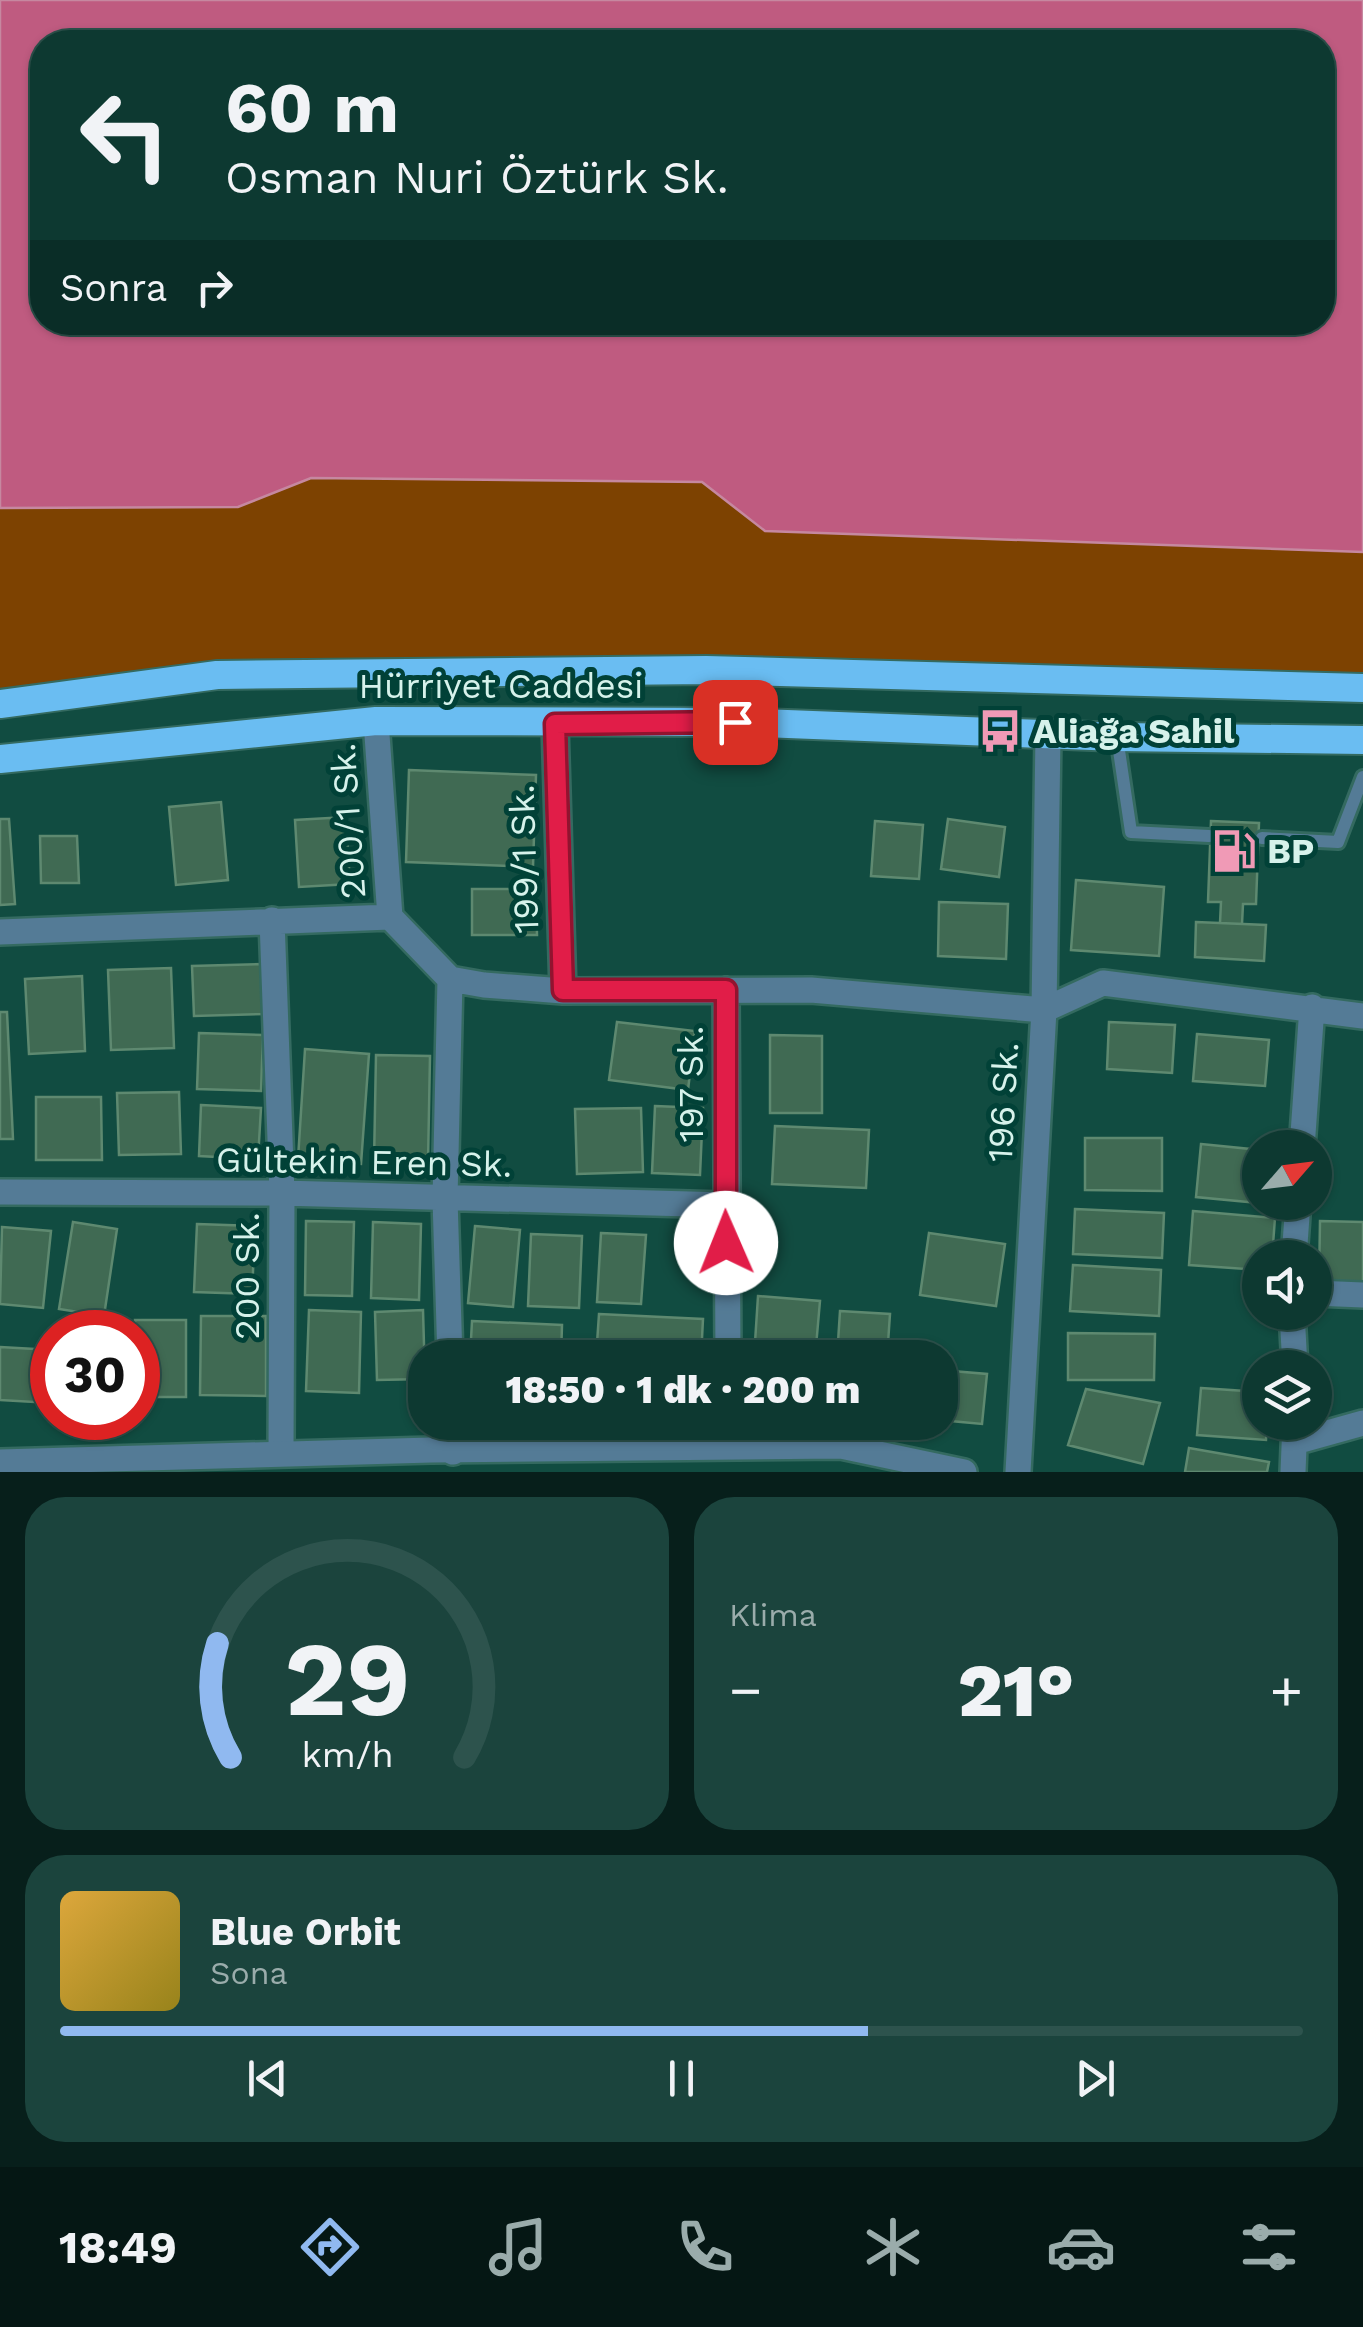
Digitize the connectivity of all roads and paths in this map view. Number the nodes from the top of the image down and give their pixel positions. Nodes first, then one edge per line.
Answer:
1 (1363, 688) edge
2 (0, 704) edge
3 (376, 721) junction
4 (555, 724) junction
5 (1048, 735) junction
6 (1117, 737) junction
7 (1363, 740) edge
8 (0, 758) edge
9 (1363, 776) edge
10 (1209, 836) dead end
11 (1262, 838) dead end
12 (390, 916) junction
13 (272, 920) junction
14 (0, 932) edge
15 (450, 979) junction
16 (563, 990) junction
17 (726, 990) junction
18 (1312, 1007) junction
19 (1044, 1010) junction
20 (1363, 1016) edge
21 (1303, 1130) edge
22 (0, 1192) edge
23 (282, 1193) junction
24 (446, 1199) junction
25 (726, 1205) junction
26 (1332, 1293) edge
27 (1363, 1295) edge
28 (450, 1340) edge
29 (728, 1340) edge
30 (1363, 1424) edge
31 (1332, 1428) edge
32 (453, 1440) edge
33 (637, 1440) edge
34 (785, 1440) edge
35 (1295, 1440) edge
36 (453, 1452) junction
37 (281, 1453) junction
38 (0, 1462) edge
39 (964, 1472) edge
40 (1018, 1472) edge
41 (1293, 1472) edge

1 - 2 highway, Hürriyet Caddesi
3 - 4 highway, Hürriyet Caddesi
3 - 8 highway, Hürriyet Caddesi
3 - 12 street, 200/1 Sk.
4 - 5 highway, Hürriyet Caddesi
4 - 16 street, 199/1 Sk.
5 - 6 highway, Hürriyet Caddesi
5 - 19 street, 196 Sk.
6 - 7 highway, Hürriyet Caddesi
6 - 10 lane
9 - 11 lane
12 - 13 street
12 - 15 street
13 - 14 street
13 - 23 street, 200 Sk.
15 - 16 street
15 - 24 street
16 - 17 street
17 - 19 street
17 - 25 street, 197 Sk.
18 - 19 street
18 - 20 street
18 - 21 street
19 - 40 street, 196 Sk.
22 - 23 street, Gültekin Eren Sk.
23 - 24 street, Gültekin Eren Sk.
23 - 37 street, 200 Sk.
24 - 25 street, Gültekin Eren Sk.
24 - 28 street
25 - 29 street, 197 Sk.
26 - 27 street
30 - 31 street
32 - 36 street
33 - 36 street
34 - 39 street
35 - 41 street
36 - 37 street
37 - 38 street

